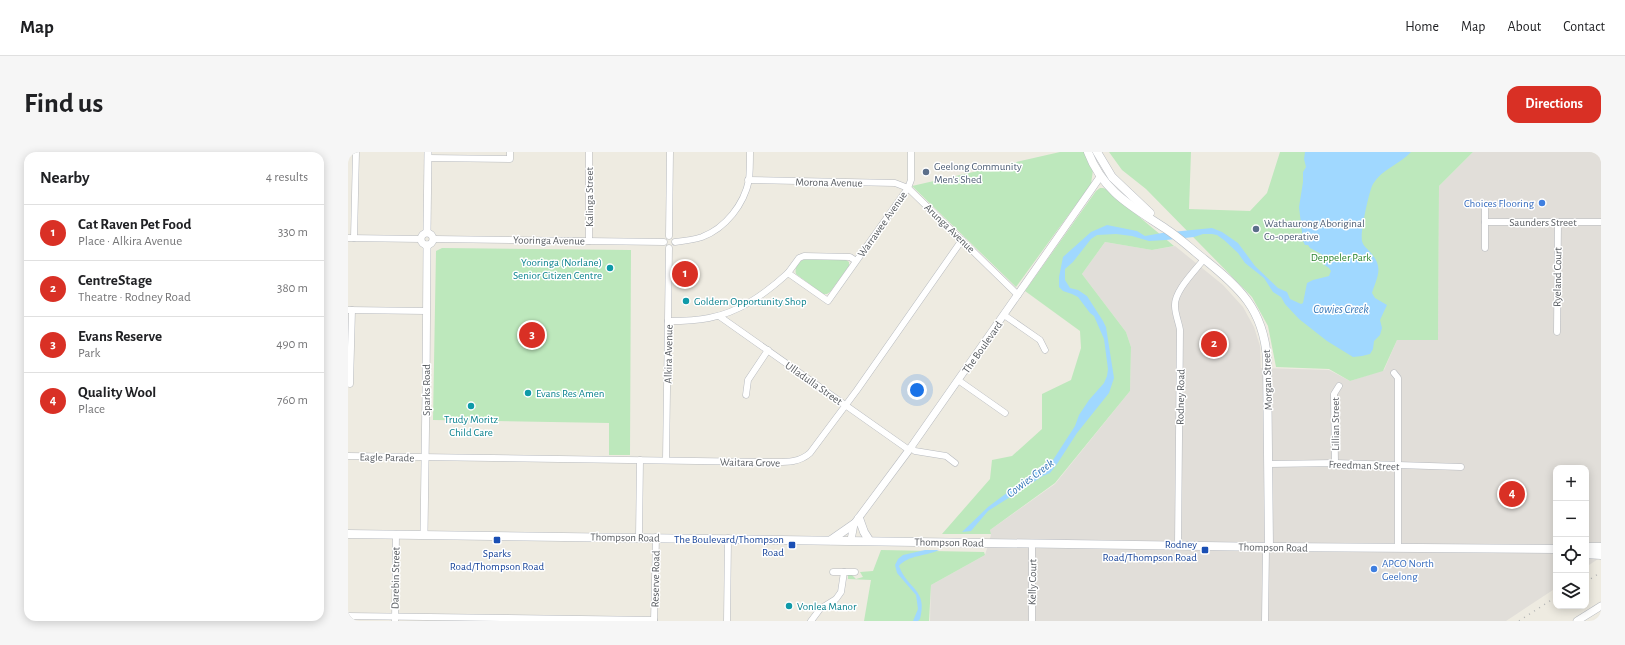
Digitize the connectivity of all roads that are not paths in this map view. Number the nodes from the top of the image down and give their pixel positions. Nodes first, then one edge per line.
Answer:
1 (356, 152) edge
2 (510, 152) edge
3 (589, 152) edge
4 (670, 152) edge
5 (750, 152) edge
6 (912, 152) edge
7 (1088, 152) edge
8 (1097, 152) edge
9 (428, 155) edge
10 (1107, 170) junction
11 (1100, 177) junction
12 (748, 180) junction
13 (908, 188) junction
14 (1485, 206) dead end
15 (1485, 222) junction
16 (1558, 222) junction
17 (1601, 222) edge
18 (1168, 230) junction
19 (427, 232) junction
20 (669, 236) junction
21 (351, 238) edge
22 (421, 239) junction
23 (434, 239) junction
24 (962, 240) junction
25 (589, 241) junction
26 (664, 242) junction
27 (675, 242) junction
28 (427, 245) junction
29 (669, 248) junction
30 (1484, 248) dead end
31 (1204, 259) junction
32 (856, 261) junction
33 (788, 273) junction
34 (1018, 295) junction
35 (350, 310) edge
36 (426, 311) junction
37 (1004, 315) junction
38 (719, 316) junction
39 (668, 321) junction
40 (1556, 332) dead end
41 (768, 350) junction
42 (1045, 350) dead end
43 (1394, 373) dead end
44 (958, 380) junction
45 (350, 384) dead end
46 (1339, 386) dead end
47 (746, 395) dead end
48 (846, 405) junction
49 (1006, 413) dead end
50 (910, 449) junction
51 (348, 456) edge
52 (425, 457) junction
53 (640, 460) junction
54 (666, 460) junction
55 (955, 463) dead end
56 (1268, 464) junction
57 (1334, 464) junction
58 (1398, 466) junction
59 (1460, 467) dead end
60 (857, 521) junction
61 (348, 534) edge
62 (396, 534) junction
63 (424, 534) junction
64 (639, 537) junction
65 (656, 537) junction
66 (728, 538) junction
67 (831, 540) junction
68 (851, 540) junction
69 (869, 540) junction
70 (1032, 543) junction
71 (1178, 545) junction
72 (1267, 547) junction
73 (1589, 547) edge
74 (1601, 547) edge
75 (1398, 548) junction
76 (1553, 549) edge
77 (1589, 554) edge
78 (1601, 555) edge
79 (833, 572) dead end
80 (844, 572) junction
81 (855, 572) dead end
82 (1601, 606) edge
83 (348, 616) edge
84 (395, 619) edge
85 (654, 621) edge
86 (727, 621) edge
87 (811, 621) edge
88 (1032, 621) edge
89 (1265, 621) edge
90 (1577, 621) edge

1 - 21 street
2 - 9 street
3 - 25 street, Kalinga Street
4 - 20 street
5 - 12 street
6 - 13 street
7 - 11 main road
8 - 10 main road
9 - 19 street
10 - 11 main road
10 - 18 main road, Morgan Street
11 - 18 main road, Morgan Street
11 - 34 street, The Boulevard
12 - 13 street, Morona Avenue
12 - 27 street
13 - 24 street, Arunga Avenue
13 - 32 street, Warrawee Avenue
14 - 15 street
15 - 16 street, Saunders Street
15 - 30 street
16 - 17 street, Saunders Street
16 - 40 street, Ryeland Court
18 - 31 main road, Morgan Street
19 - 22 street
19 - 23 street
20 - 26 street
20 - 27 street
21 - 22 street
22 - 28 street
23 - 25 street, Yooringa Avenue
23 - 28 street
24 - 34 street, Arunga Avenue
24 - 48 street, Waitara Grove
25 - 26 street, Yooringa Avenue
26 - 29 street
27 - 29 street
28 - 36 street, Sparks Road
29 - 39 street, Alkira Avenue
31 - 56 main road, Morgan Street
31 - 71 street, Rodney Road
32 - 33 street, Warrawee Avenue
32 - 33 street, Warrawee Avenue
33 - 38 street, Warrawee Avenue
34 - 37 street, The Boulevard
35 - 36 street
35 - 45 street
36 - 52 street, Sparks Road
37 - 42 street
37 - 44 street, The Boulevard
38 - 39 street, Warrawee Avenue
38 - 41 street, Ulladulla Street
39 - 54 street, Alkira Avenue
41 - 47 street
41 - 48 street, Ulladulla Street
43 - 58 street
44 - 49 street
44 - 50 street, The Boulevard
46 - 57 street, Lillian Street
48 - 50 street, Ulladulla Street
48 - 54 street, Waitara Grove
50 - 55 street, Ulladulla Street
50 - 60 street, The Boulevard
51 - 52 street, Eagle Parade
52 - 53 street, Waitara Grove
52 - 63 street, Sparks Road
53 - 54 street, Waitara Grove
53 - 64 street
56 - 57 street, Freedman Street
56 - 72 main road, Morgan Street
57 - 58 street, Freedman Street
58 - 59 street, Freedman Street
58 - 75 street
60 - 67 main road
60 - 68 street, The Boulevard
60 - 69 main road
61 - 62 main road, Thompson Road
62 - 63 main road, Thompson Road
62 - 84 street, Darebin Street
63 - 64 main road, Thompson Road
64 - 65 main road, Thompson Road
65 - 66 main road, Thompson Road
65 - 85 street, Reserve Road
66 - 67 main road, Thompson Road
66 - 86 street
67 - 68 main road, Thompson Road
68 - 69 main road, Thompson Road
69 - 70 main road, Thompson Road
70 - 71 main road, Thompson Road
70 - 88 street, Kelly Court
71 - 72 main road, Thompson Road
72 - 75 main road, Thompson Road
72 - 89 street, Morgan Street
73 - 74 main road
75 - 76 main road, Thompson Road
77 - 78 main road
79 - 80 street
80 - 81 street
80 - 87 street
82 - 90 street
83 - 84 street
84 - 85 street

